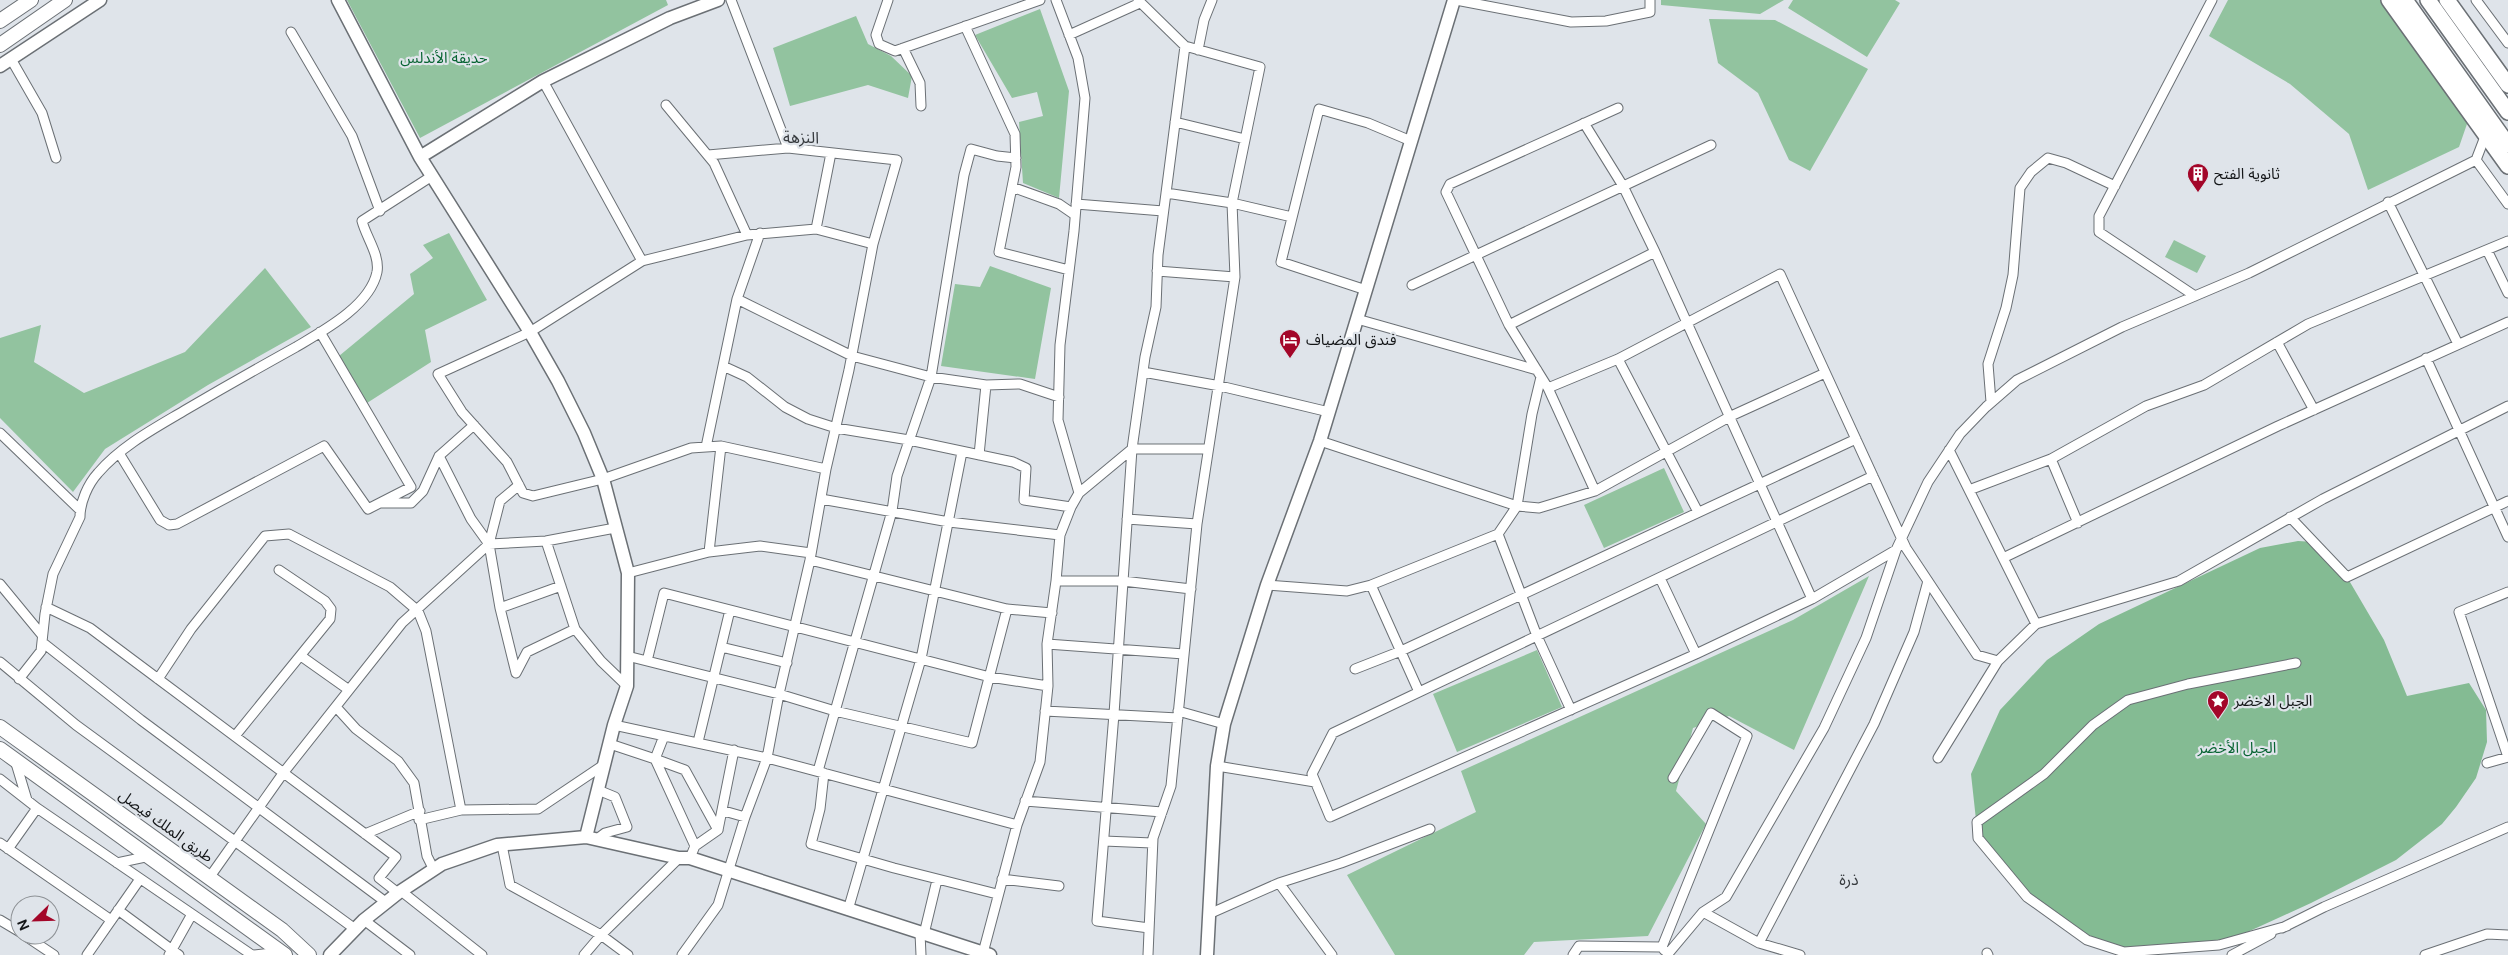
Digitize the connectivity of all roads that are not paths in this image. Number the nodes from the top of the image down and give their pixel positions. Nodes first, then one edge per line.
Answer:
1 (32, 0) edge
2 (65, 0) edge
3 (100, 0) edge
4 (338, 0) edge
5 (718, 0) edge
6 (731, 0) edge
7 (888, 0) edge
8 (1040, 0) edge
9 (1056, 0) edge
10 (1212, 0) edge
11 (1455, 0) edge
12 (1650, 0) edge
13 (2212, 0) edge
14 (2389, 0) edge
15 (2405, 0) edge
16 (2428, 0) edge
17 (2447, 0) edge
18 (2476, 0) edge
19 (1139, 2) edge
20 (0, 21) edge
21 (965, 26) junction
22 (291, 32) dead end
23 (1069, 35) junction
24 (2508, 43) edge
25 (0, 45) edge
26 (1186, 46) junction
27 (902, 48) junction
28 (1198, 50) junction
29 (11, 58) junction
30 (0, 66) edge
31 (543, 81) junction
32 (2508, 86) edge
33 (666, 105) dead end
34 (921, 106) dead end
35 (1618, 108) dead end
36 (2508, 112) edge
37 (1175, 122) junction
38 (1584, 123) junction
39 (2486, 134) junction
40 (1245, 139) junction
41 (1411, 141) junction
42 (1711, 145) dead end
43 (2508, 145) edge
44 (788, 148) junction
45 (831, 153) junction
46 (708, 155) junction
47 (420, 157) junction
48 (56, 158) dead end
49 (1016, 158) junction
50 (2476, 160) junction
51 (2508, 166) edge
52 (432, 176) junction
53 (1623, 186) junction
54 (2115, 186) junction
55 (1012, 187) junction
56 (1166, 193) junction
57 (2388, 202) junction
58 (1232, 203) junction
59 (1076, 204) junction
60 (2508, 204) edge
61 (380, 211) junction
62 (1163, 211) junction
63 (1075, 216) junction
64 (1292, 217) junction
65 (816, 228) junction
66 (760, 233) junction
67 (747, 235) junction
68 (2508, 241) edge
69 (873, 244) junction
70 (2487, 250) junction
71 (1655, 252) junction
72 (1476, 255) junction
73 (642, 261) junction
74 (1070, 270) junction
75 (1157, 271) junction
76 (2424, 276) junction
77 (1235, 277) junction
78 (1412, 285) dead end
79 (1366, 290) junction
80 (2508, 293) edge
81 (2195, 296) junction
82 (738, 299) junction
83 (1357, 320) junction
84 (1688, 322) junction
85 (2508, 322) edge
86 (1509, 325) junction
87 (320, 332) junction
88 (530, 332) junction
89 (2277, 342) junction
90 (2458, 344) junction
91 (852, 356) junction
92 (2426, 358) junction
93 (1618, 359) junction
94 (723, 366) junction
95 (1143, 372) junction
96 (1825, 373) junction
97 (1539, 374) junction
98 (931, 377) junction
99 (986, 385) junction
100 (1220, 386) junction
101 (1548, 388) junction
102 (1059, 397) junction
103 (1992, 402) junction
104 (2508, 406) edge
105 (2314, 410) junction
106 (1329, 412) junction
107 (1731, 416) junction
108 (474, 426) junction
109 (836, 428) junction
110 (2458, 429) junction
111 (0, 433) edge
112 (1856, 439) junction
113 (909, 440) junction
114 (1320, 440) junction
115 (721, 446) junction
116 (706, 447) junction
117 (1132, 449) junction
118 (1207, 449) junction
119 (1949, 450) junction
120 (962, 452) junction
121 (1666, 452) junction
122 (119, 453) junction
123 (979, 455) junction
124 (439, 456) junction
125 (2051, 459) junction
126 (826, 469) junction
127 (1873, 476) junction
128 (602, 479) junction
129 (1761, 483) junction
130 (519, 485) junction
131 (1968, 490) junction
132 (1595, 491) junction
133 (1079, 493) junction
134 (821, 499) junction
135 (2508, 501) edge
136 (380, 503) junction
137 (1517, 506) junction
138 (1071, 507) junction
139 (2495, 507) junction
140 (80, 510) junction
141 (892, 511) junction
142 (1698, 512) junction
143 (2290, 517) junction
144 (1127, 519) junction
145 (949, 522) junction
146 (1778, 522) junction
147 (2078, 523) junction
148 (1197, 524) junction
149 (615, 528) junction
150 (1498, 534) junction
151 (1060, 535) junction
152 (2508, 537) edge
153 (1902, 538) junction
154 (546, 541) junction
155 (489, 544) junction
156 (1896, 550) junction
157 (709, 552) junction
158 (810, 556) junction
159 (2003, 558) junction
160 (279, 570) dead end
161 (628, 573) junction
162 (872, 576) junction
163 (1660, 578) junction
164 (1056, 581) junction
165 (1123, 581) junction
166 (1928, 581) junction
167 (0, 584) edge
168 (1267, 585) junction
169 (562, 586) junction
170 (1371, 586) junction
171 (1190, 589) junction
172 (935, 592) junction
173 (2508, 592) edge
174 (1520, 595) junction
175 (1812, 599) junction
176 (46, 607) junction
177 (500, 608) junction
178 (1007, 609) junction
179 (730, 610) junction
180 (418, 611) junction
181 (1052, 613) junction
182 (2036, 624) junction
183 (794, 626) junction
184 (575, 629) junction
185 (1537, 636) junction
186 (42, 638) junction
187 (854, 642) junction
188 (1047, 644) junction
189 (721, 647) junction
190 (1118, 649) junction
191 (1401, 651) junction
192 (1184, 654) junction
193 (1696, 654) junction
194 (301, 656) junction
195 (627, 656) junction
196 (921, 659) junction
197 (647, 661) junction
198 (1998, 661) junction
199 (0, 662) edge
200 (786, 662) junction
201 (2296, 663) dead end
202 (1355, 669) dead end
203 (714, 677) junction
204 (990, 677) junction
205 (19, 679) junction
206 (158, 679) junction
207 (627, 686) junction
208 (1048, 686) junction
209 (349, 690) junction
210 (1419, 692) junction
211 (779, 694) junction
212 (336, 707) junction
213 (1571, 710) junction
214 (835, 711) junction
215 (1045, 711) junction
216 (1114, 714) junction
217 (1178, 714) junction
218 (1224, 724) junction
219 (614, 726) junction
220 (902, 726) junction
221 (0, 728) edge
222 (235, 736) junction
223 (664, 736) junction
224 (698, 742) junction
225 (610, 744) junction
226 (0, 749) edge
227 (734, 750) junction
228 (2508, 757) edge
229 (767, 758) junction
230 (1938, 758) dead end
231 (15, 759) junction
232 (655, 759) junction
233 (2487, 763) dead end
234 (605, 764) junction
235 (1217, 766) junction
236 (284, 772) junction
237 (821, 772) junction
238 (1673, 778) dead end
239 (0, 779) edge
240 (1315, 782) junction
241 (883, 789) junction
242 (598, 790) junction
243 (28, 800) junction
244 (1025, 802) junction
245 (260, 806) junction
246 (1107, 807) junction
247 (37, 808) junction
248 (461, 810) junction
249 (724, 811) junction
250 (1162, 812) junction
251 (420, 815) junction
252 (745, 817) junction
253 (1016, 825) junction
254 (2508, 827) edge
255 (1430, 829) dead end
256 (718, 830) junction
257 (366, 834) junction
258 (591, 838) junction
259 (235, 840) junction
260 (1104, 841) junction
261 (0, 843) edge
262 (1152, 843) junction
263 (502, 844) junction
264 (695, 846) junction
265 (8, 849) junction
266 (150, 856) junction
267 (684, 858) junction
268 (862, 859) junction
269 (117, 863) junction
270 (434, 870) junction
271 (730, 872) junction
272 (140, 878) junction
273 (209, 878) junction
274 (1002, 879) junction
275 (936, 880) junction
276 (1279, 883) junction
277 (1059, 886) dead end
278 (400, 892) junction
279 (997, 894) junction
280 (387, 903) junction
281 (118, 910) junction
282 (848, 910) junction
283 (1703, 912) junction
284 (192, 914) junction
285 (1209, 914) junction
286 (111, 920) junction
287 (359, 924) junction
288 (2287, 926) junction
289 (1150, 928) junction
290 (922, 933) junction
291 (601, 934) junction
292 (2508, 935) edge
293 (1759, 943) junction
294 (39, 945) edge
295 (174, 953) edge
296 (283, 953) edge
297 (1666, 953) edge
298 (986, 954) edge
299 (54, 955) edge
300 (87, 955) edge
301 (253, 955) edge
302 (309, 955) edge
303 (330, 955) edge
304 (410, 955) edge
305 (482, 955) edge
306 (584, 955) edge
307 (628, 955) edge
308 (682, 955) edge
309 (921, 955) edge
310 (1148, 955) edge
311 (1207, 955) edge
312 (1332, 955) edge
313 (1573, 955) edge
314 (1800, 955) edge
315 (2232, 955) edge
316 (2424, 955) edge

1 - 20 main road
2 - 25 main road
3 - 29 street
4 - 47 street
5 - 31 street
6 - 44 street
7 - 27 street
8 - 21 street
9 - 23 street
10 - 28 street
11 - 12 street
11 - 41 street
13 - 54 street
14 - 39 highway
15 - 43 highway
16 - 36 highway
17 - 32 highway
18 - 24 street
19 - 23 street
19 - 26 street
21 - 27 street
21 - 49 street
22 - 61 street
23 - 59 street
26 - 28 street
26 - 37 street
27 - 34 street
28 - 40 street
29 - 30 street
29 - 48 street
31 - 47 street
31 - 73 street
33 - 46 street
35 - 38 street
37 - 40 street
37 - 56 street
38 - 53 street
38 - 72 street
39 - 50 street
39 - 51 highway
40 - 58 street
41 - 64 street
41 - 79 street
42 - 53 street
44 - 45 street
44 - 46 street
45 - 65 street
45 - 69 street
46 - 67 street
47 - 52 street
49 - 55 street
49 - 98 street
50 - 57 street
50 - 60 street
52 - 61 street
52 - 88 street
53 - 71 street
53 - 72 street
54 - 81 street
54 - 103 street
55 - 63 street
55 - 74 street
56 - 58 street
56 - 62 street
57 - 76 street
57 - 81 street
58 - 64 street
58 - 77 street
59 - 62 street
59 - 63 street
61 - 87 street
62 - 75 street
63 - 74 street
64 - 79 street
65 - 66 street
65 - 69 street
66 - 67 street
66 - 82 street
67 - 73 street
68 - 70 street
69 - 91 street
70 - 76 street
70 - 80 street
71 - 84 street
71 - 86 street
72 - 78 street
72 - 86 street
73 - 88 street
74 - 102 street
75 - 77 street
75 - 95 street
76 - 89 street
76 - 90 street
77 - 100 street
79 - 83 street
81 - 103 street
82 - 91 street
82 - 94 street
83 - 97 street
83 - 106 street
84 - 93 street
84 - 96 street
84 - 107 street
85 - 90 street
86 - 97 street
87 - 122 street
87 - 136 street
88 - 108 street
88 - 128 street
89 - 105 street
89 - 125 street
90 - 92 street
91 - 98 street
91 - 109 street
92 - 105 street
92 - 110 street
93 - 101 street
93 - 121 street
94 - 109 street
94 - 116 street
95 - 100 street
95 - 117 street
96 - 107 street
96 - 112 street
97 - 101 street
97 - 137 street
98 - 99 street
98 - 113 street
99 - 102 street
99 - 123 street
100 - 106 street
100 - 118 street
101 - 132 street
102 - 133 street
103 - 119 street
104 - 110 street
105 - 147 street
106 - 114 street
107 - 121 street
107 - 129 street
108 - 124 street
108 - 130 street
109 - 113 street
109 - 126 street
110 - 139 street
110 - 143 street
111 - 140 street
112 - 127 street
112 - 129 street
113 - 120 street
113 - 141 street
114 - 137 street
114 - 168 street
115 - 116 street
115 - 126 street
115 - 157 street
116 - 128 street
117 - 118 street
117 - 133 street
117 - 144 street
118 - 148 street
119 - 131 street
119 - 153 street
120 - 123 street
120 - 145 street
121 - 132 street
121 - 142 street
122 - 136 street
122 - 140 street
123 - 138 street
124 - 136 street
124 - 155 street
125 - 131 street
125 - 147 street
126 - 134 street
127 - 146 street
127 - 153 street
128 - 130 street
128 - 149 street
129 - 142 street
129 - 146 street
130 - 155 street
131 - 159 street
132 - 137 street
133 - 138 street
134 - 141 street
134 - 158 street
135 - 139 street
137 - 150 street
138 - 151 street
139 - 143 street
139 - 152 street
140 - 176 street
141 - 145 street
141 - 162 street
142 - 174 street
143 - 182 street
144 - 148 street
144 - 165 street
145 - 151 street
145 - 172 street
146 - 163 street
146 - 175 street
147 - 159 street
148 - 171 street
149 - 154 street
149 - 161 street
150 - 170 street
150 - 174 street
151 - 164 street
153 - 156 street
153 - 166 street
154 - 155 street
154 - 169 street
155 - 177 street
155 - 180 street
156 - 175 street
156 - 283 street
157 - 158 street
157 - 161 street
158 - 162 street
158 - 183 street
159 - 182 street
160 - 194 street
161 - 195 street
162 - 172 street
162 - 187 street
163 - 185 street
163 - 193 street
164 - 165 street
164 - 181 street
165 - 171 street
165 - 190 street
166 - 198 street
166 - 293 street
167 - 186 street
168 - 170 street
168 - 218 street
169 - 177 street
169 - 184 street
170 - 191 street
171 - 192 street
172 - 178 street
172 - 196 street
173 - 228 street
174 - 185 street
174 - 191 street
175 - 193 street
176 - 186 street
176 - 206 street
177 - 184 street
178 - 181 street
178 - 204 street
179 - 183 street
179 - 189 street
179 - 197 street
180 - 206 street
180 - 209 street
180 - 248 street
181 - 188 street
182 - 198 street
183 - 187 street
183 - 200 street
184 - 207 street
185 - 210 street
185 - 213 street
186 - 205 street
186 - 245 street
187 - 196 street
187 - 214 street
188 - 190 street
188 - 208 street
189 - 200 street
189 - 203 street
190 - 192 street
190 - 216 street
191 - 202 street
191 - 210 street
192 - 217 street
193 - 213 street
194 - 209 street
194 - 222 street
195 - 197 street
195 - 207 street
196 - 204 street
196 - 220 street
197 - 203 street
198 - 230 street
199 - 205 street
200 - 211 street
201 - 288 street
203 - 211 street
203 - 224 street
204 - 208 street
204 - 220 street
205 - 259 street
206 - 222 street
207 - 219 street
208 - 215 street
209 - 212 street
210 - 240 street
211 - 214 street
211 - 229 street
212 - 236 street
212 - 251 street
213 - 240 street
214 - 220 street
214 - 237 street
215 - 216 street
215 - 244 street
216 - 217 street
216 - 246 street
217 - 218 street
217 - 250 street
218 - 235 street
219 - 223 street
219 - 225 street
220 - 241 street
221 - 273 main road, طريق الملك فيصل
222 - 236 street
223 - 224 street
223 - 232 street
224 - 227 street
225 - 232 street
225 - 234 street
226 - 231 main road
227 - 229 street
227 - 249 street
228 - 233 street
229 - 237 street
229 - 252 street
231 - 243 street
231 - 266 main road
232 - 256 street
232 - 264 street
234 - 242 street
234 - 248 street
235 - 240 street
235 - 285 street
236 - 245 street
236 - 257 street
237 - 241 street
237 - 268 street
238 - 297 street
239 - 243 street
241 - 253 street
241 - 268 street
242 - 258 street
242 - 258 street
243 - 247 street
244 - 246 street
244 - 253 street
245 - 259 street
245 - 280 street
246 - 250 street
246 - 260 street
247 - 265 street
247 - 269 street
248 - 251 street
249 - 252 street
249 - 256 street
250 - 262 street
251 - 257 street
251 - 270 street
252 - 271 street
253 - 274 street
254 - 288 street
255 - 276 street
256 - 264 street
257 - 278 street
258 - 263 street
258 - 267 street
259 - 273 street
259 - 287 street
260 - 262 street
260 - 289 street
261 - 265 street
262 - 289 street
263 - 270 street
263 - 291 street
264 - 267 street
265 - 286 street
266 - 269 street
266 - 296 main road
267 - 271 street
267 - 291 street
268 - 275 street
268 - 282 street
269 - 272 street
270 - 278 street
271 - 282 street
271 - 308 street
272 - 281 street
272 - 284 street
273 - 302 main road, طريق الملك فيصل
274 - 277 street
274 - 279 street
275 - 279 street
275 - 290 street
276 - 285 street
276 - 312 street
278 - 280 street
278 - 305 street
279 - 298 street
280 - 287 street
281 - 286 street
281 - 295 street
282 - 290 street
283 - 293 street
283 - 297 street
284 - 295 street
284 - 301 street
285 - 311 street
286 - 300 street
287 - 303 street
287 - 304 street
288 - 315 street
289 - 310 street
290 - 298 street
290 - 309 street
291 - 306 street
291 - 307 street
292 - 316 street
293 - 314 street
294 - 299 street
296 - 301 street
297 - 313 street

